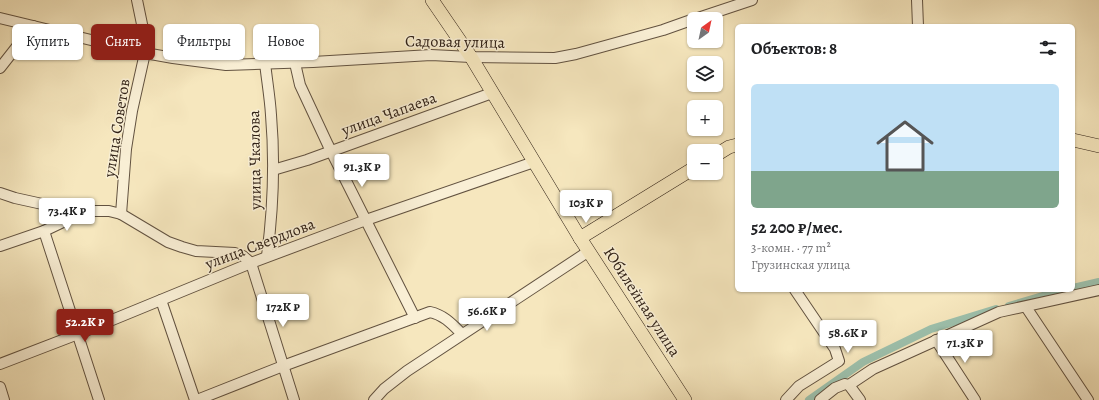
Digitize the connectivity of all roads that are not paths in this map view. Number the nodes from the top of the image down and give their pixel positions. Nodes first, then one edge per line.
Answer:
1 (138, 0) edge
2 (432, 0) edge
3 (442, 0) edge
4 (752, 0) edge
5 (917, 0) edge
6 (715, 12) edge
7 (0, 18) edge
8 (687, 21) edge
9 (25, 24) edge
10 (142, 24) edge
11 (918, 24) edge
12 (12, 53) edge
13 (155, 55) edge
14 (471, 58) junction
15 (143, 60) edge
16 (265, 63) junction
17 (295, 63) junction
18 (0, 68) edge
19 (492, 93) junction
20 (1075, 140) edge
21 (735, 146) edge
22 (1099, 146) edge
23 (331, 151) junction
24 (723, 151) edge
25 (534, 162) junction
26 (273, 170) junction
27 (687, 172) edge
28 (0, 193) edge
29 (74, 211) junction
30 (121, 214) junction
31 (366, 220) junction
32 (44, 231) junction
33 (580, 238) junction
34 (0, 246) edge
35 (589, 251) junction
36 (267, 256) junction
37 (251, 263) junction
38 (1099, 290) edge
39 (796, 292) edge
40 (161, 300) junction
41 (1026, 307) junction
42 (415, 318) junction
43 (78, 334) junction
44 (462, 334) junction
45 (936, 340) junction
46 (0, 364) edge
47 (284, 366) junction
48 (849, 385) junction
49 (0, 387) edge
50 (4, 400) edge
51 (99, 400) edge
52 (196, 400) edge
53 (294, 400) edge
54 (374, 400) edge
55 (685, 400) edge
56 (786, 400) edge
57 (820, 400) edge
58 (860, 400) edge
59 (975, 400) edge
60 (1088, 400) edge

1 - 10 street, улица Советов
2 - 14 main road, Юбилейная улица
3 - 14 main road, Юбилейная улица
4 - 6 street, Садовая улица
5 - 11 street
7 - 9 street, Садовая улица
8 - 14 street, Садовая улица
12 - 18 street
13 - 16 street, Садовая улица
14 - 17 street, Садовая улица
14 - 19 main road, Юбилейная улица
15 - 30 street, улица Советов
16 - 17 street, Садовая улица
16 - 26 street, улица Чкалова
17 - 23 street
19 - 23 street, улица Чапаева
19 - 25 main road, Юбилейная улица
20 - 22 main road
21 - 24 main road
23 - 26 street, улица Чапаева
23 - 31 street
25 - 31 street, улица Свердлова
25 - 33 main road, Юбилейная улица
26 - 36 street, улица Чкалова
27 - 33 main road
28 - 29 street
29 - 30 street
29 - 32 street
30 - 37 street
31 - 36 street, улица Свердлова
31 - 42 street
32 - 34 street
32 - 43 street
33 - 35 main road, Юбилейная улица
35 - 44 street
35 - 55 main road, Юбилейная улица
36 - 37 street, улица Свердлова
37 - 40 street, улица Свердлова
37 - 47 street
38 - 41 street
39 - 56 street
40 - 43 street, улица Свердлова
40 - 52 street
41 - 45 street
41 - 60 street
42 - 44 street
42 - 47 street
43 - 46 street, улица Свердлова
43 - 51 street
44 - 54 street
45 - 48 street
45 - 59 street
47 - 52 street
47 - 53 street
48 - 57 street
48 - 58 street
49 - 50 street

